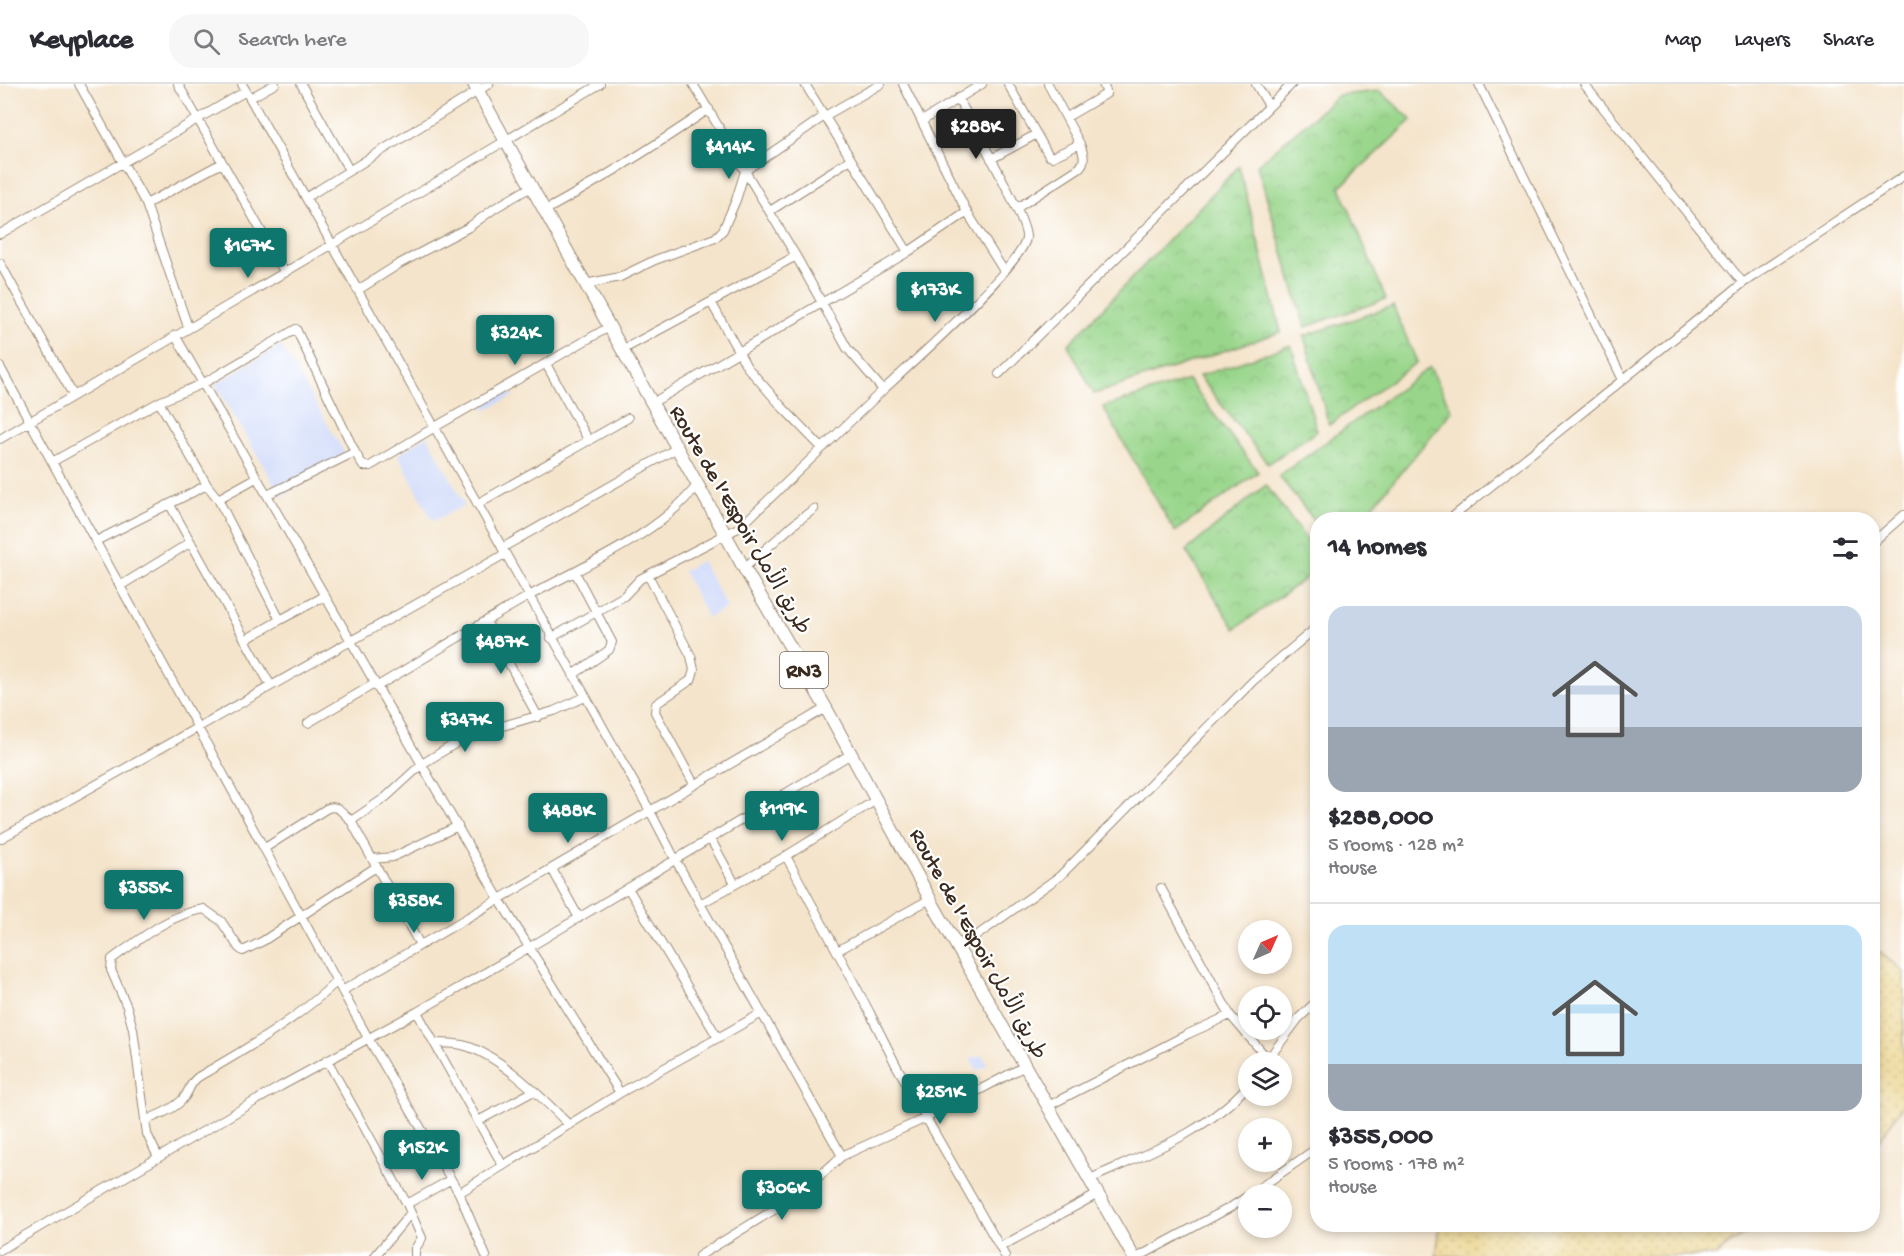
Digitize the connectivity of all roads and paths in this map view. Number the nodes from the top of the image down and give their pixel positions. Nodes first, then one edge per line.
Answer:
1 (79, 84) edge
2 (178, 84) edge
3 (275, 84) edge
4 (301, 84) edge
5 (600, 84) edge
6 (693, 84) edge
7 (805, 84) edge
8 (881, 84) edge
9 (903, 84) edge
10 (982, 84) edge
11 (1008, 84) edge
12 (1048, 84) edge
13 (1103, 84) edge
14 (1256, 84) edge
15 (1292, 84) edge
16 (1479, 84) edge
17 (1584, 84) edge
18 (480, 86) edge
19 (246, 91) edge
20 (958, 98) junction
21 (1269, 106) junction
22 (709, 109) junction
23 (823, 117) junction
24 (1067, 117) junction
25 (198, 119) junction
26 (922, 121) junction
27 (1035, 135) junction
28 (505, 141) junction
29 (1080, 144) junction
30 (851, 159) junction
31 (991, 159) junction
32 (121, 163) junction
33 (222, 163) junction
34 (349, 170) junction
35 (745, 171) junction
36 (1904, 176) edge
37 (531, 187) junction
38 (307, 197) junction
39 (146, 204) junction
40 (1017, 208) junction
41 (544, 211) junction
42 (770, 211) junction
43 (967, 212) junction
44 (0, 234) edge
45 (333, 244) junction
46 (908, 252) junction
47 (796, 256) junction
48 (0, 262) edge
49 (1004, 271) junction
50 (285, 273) junction
51 (1743, 283) junction
52 (585, 284) junction
53 (358, 290) junction
54 (711, 302) junction
55 (821, 303) junction
56 (188, 327) junction
57 (609, 327) junction
58 (175, 335) junction
59 (622, 350) junction
60 (738, 353) junction
61 (546, 364) junction
62 (0, 368) edge
63 (999, 374) dead end
64 (1623, 380) junction
65 (204, 383) junction
66 (883, 390) junction
67 (73, 395) junction
68 (659, 399) dead end
69 (159, 402) junction
70 (628, 418) dead end
71 (30, 421) junction
72 (435, 427) junction
73 (0, 439) edge
74 (588, 441) junction
75 (822, 447) junction
76 (677, 448) junction
77 (355, 452) junction
78 (52, 462) junction
79 (256, 478) junction
80 (698, 484) junction
81 (207, 485) junction
82 (267, 495) junction
83 (218, 499) junction
84 (477, 504) junction
85 (170, 505) junction
86 (814, 509) dead end
87 (1459, 512) edge
88 (1904, 515) edge
89 (726, 536) junction
90 (1880, 536) edge
91 (96, 541) junction
92 (191, 542) junction
93 (504, 551) junction
94 (744, 568) junction
95 (575, 572) junction
96 (648, 575) junction
97 (120, 586) junction
98 (325, 596) junction
99 (529, 597) junction
100 (598, 613) junction
101 (280, 620) junction
102 (486, 621) junction
103 (1310, 633) edge
104 (552, 638) junction
105 (245, 640) junction
106 (350, 641) junction
107 (573, 675) junction
108 (375, 685) junction
109 (271, 686) junction
110 (585, 697) junction
111 (825, 708) junction
112 (538, 717) junction
113 (308, 723) dead end
114 (196, 727) junction
115 (851, 754) junction
116 (422, 764) junction
117 (694, 784) junction
118 (876, 800) junction
119 (650, 811) junction
120 (351, 821) junction
121 (458, 826) junction
122 (710, 838) junction
123 (0, 839) edge
124 (265, 848) junction
125 (786, 856) junction
126 (675, 859) junction
127 (374, 863) junction
128 (552, 869) junction
129 (735, 884) junction
130 (628, 888) junction
131 (1161, 888) dead end
132 (499, 899) junction
133 (930, 899) junction
134 (700, 904) junction
135 (301, 915) junction
136 (579, 918) junction
137 (420, 945) junction
138 (529, 947) junction
139 (958, 949) junction
140 (837, 951) junction
141 (337, 981) junction
142 (342, 991) junction
143 (1310, 1008) edge
144 (417, 1012) junction
145 (762, 1013) junction
146 (1230, 1015) junction
147 (368, 1038) junction
148 (718, 1038) junction
149 (434, 1043) junction
150 (1260, 1052) edge
151 (1274, 1052) edge
152 (327, 1060) junction
153 (1025, 1066) junction
154 (534, 1091) junction
155 (620, 1093) junction
156 (1238, 1096) edge
157 (1048, 1106) junction
158 (926, 1118) junction
159 (145, 1121) junction
160 (478, 1121) junction
161 (568, 1125) junction
162 (1310, 1153) edge
163 (842, 1156) junction
164 (158, 1157) junction
165 (503, 1166) junction
166 (1090, 1179) junction
167 (450, 1180) junction
168 (1265, 1184) edge
169 (459, 1193) junction
170 (1098, 1194) junction
171 (1238, 1203) edge
172 (407, 1204) junction
173 (410, 1214) junction
174 (1000, 1247) junction
175 (0, 1250) edge
176 (375, 1256) edge
177 (415, 1256) edge
178 (486, 1256) edge
179 (699, 1256) edge
180 (1005, 1256) edge
181 (1133, 1256) edge
182 (1140, 1256) edge

1 - 32 street
2 - 25 street
3 - 19 street
4 - 34 street
5 - 28 street
6 - 22 street
7 - 23 street
8 - 23 street
9 - 26 street
10 - 20 street
11 - 27 street
12 - 24 street
13 - 24 street
14 - 21 street
15 - 21 street
16 - 64 street
17 - 51 street
18 - 28 highway, Route de l’Espoir طريق الأمل / RN3
18 - 34 street
19 - 25 street
19 - 38 street
20 - 26 street
20 - 31 street
21 - 63 street
22 - 35 street
22 - 41 street
23 - 30 street
23 - 35 street
24 - 29 street
25 - 32 street
25 - 33 street
26 - 43 street
27 - 29 street
27 - 31 street
28 - 37 highway, Route de l’Espoir طريق الأمل / RN3
28 - 45 street
29 - 40 street
30 - 42 street
30 - 46 street
31 - 40 street
32 - 39 street
32 - 44 street
33 - 39 street
33 - 50 street
34 - 38 street
35 - 42 street
35 - 52 street
36 - 51 street
37 - 41 highway, Route de l’Espoir طريق الأمل / RN3
37 - 53 street
38 - 45 street
39 - 56 street
40 - 49 street
41 - 52 highway, Route de l’Espoir طريق الأمل / RN3
42 - 47 street
43 - 46 street
43 - 49 street
45 - 50 street
45 - 53 street
46 - 55 street
47 - 54 street
47 - 55 street
48 - 67 street
49 - 66 street
50 - 56 street
51 - 64 street
52 - 57 highway, Route de l’Espoir طريق الأمل / RN3
53 - 72 street
54 - 59 street
54 - 60 street
55 - 60 street
55 - 66 street
56 - 58 street
57 - 59 highway, Route de l’Espoir طريق الأمل / RN3
57 - 61 street
58 - 65 street
58 - 67 street
59 - 76 highway, Route de l’Espoir طريق الأمل / RN3
60 - 68 street
60 - 75 street
61 - 72 street
61 - 74 street
62 - 71 street
64 - 87 street
65 - 69 street
65 - 77 street
65 - 79 street
66 - 75 street
67 - 71 street
69 - 78 street
69 - 81 street
70 - 74 street
71 - 73 street
71 - 78 street
72 - 77 street
72 - 84 street
74 - 84 street
75 - 89 street
76 - 80 highway, Route de l’Espoir طريق الأمل / RN3
76 - 93 street
77 - 82 street
78 - 91 street
79 - 82 street
79 - 83 street
80 - 89 highway, Route de l’Espoir طريق الأمل / RN3
80 - 95 street
81 - 83 street
81 - 85 street
82 - 98 street
83 - 101 street
84 - 93 street
85 - 91 street
85 - 92 street
86 - 94 street
88 - 90 street
89 - 94 highway, Route de l’Espoir طريق الأمل / RN3
89 - 96 street
91 - 97 street
92 - 97 street
92 - 105 street
93 - 99 street
93 - 106 street
94 - 111 highway, Route de l’Espoir طريق الأمل / RN3
95 - 99 street
95 - 100 street
96 - 100 street
96 - 117 street
97 - 114 street
98 - 101 street
98 - 106 street
99 - 102 street
99 - 104 street
100 - 104 street
100 - 107 street
101 - 105 street
102 - 108 street
102 - 112 street
103 - 139 street
104 - 107 street
105 - 109 street
106 - 108 street
106 - 109 street
107 - 110 street
108 - 113 street
108 - 116 street
109 - 114 street
110 - 112 street
110 - 119 street
111 - 115 highway, Route de l’Espoir طريق الأمل / RN3
111 - 117 street
112 - 116 street
114 - 123 street
114 - 124 street
115 - 118 highway, Route de l’Espoir طريق الأمل / RN3
115 - 122 street
116 - 120 street
116 - 121 street
117 - 119 street
118 - 125 street
118 - 133 highway, Route de l’Espoir طريق الأمل / RN3
119 - 126 street
119 - 128 street
120 - 124 street
120 - 127 street
121 - 127 street
121 - 132 street
122 - 126 street
122 - 129 street
124 - 135 street
125 - 129 street
125 - 140 street
126 - 130 street
126 - 134 street
127 - 135 street
127 - 137 street
128 - 132 street
128 - 136 street
129 - 134 street
130 - 136 street
130 - 148 street
131 - 146 street
132 - 137 street
132 - 138 street
133 - 139 highway, Route de l’Espoir طريق الأمل / RN3
133 - 140 street
134 - 145 street
135 - 141 street
135 - 159 street
136 - 138 street
137 - 142 street
138 - 144 street
138 - 155 street
139 - 153 highway, Route de l’Espoir طريق الأمل / RN3
140 - 158 street
141 - 142 street
141 - 159 street
142 - 147 street
143 - 151 street
144 - 147 street
144 - 149 street
145 - 148 street
145 - 163 street
146 - 150 street
146 - 157 street
147 - 152 street
147 - 167 street
148 - 155 street
149 - 154 street
149 - 160 street
152 - 164 street
152 - 172 street
153 - 157 highway, Route de l’Espoir طريق الأمل / RN3
153 - 158 street
154 - 160 street
154 - 161 street
155 - 161 street
156 - 166 street
157 - 166 highway, Route de l’Espoir طريق الأمل / RN3
158 - 163 street
158 - 174 street
159 - 164 street
160 - 165 street
161 - 165 street
162 - 168 street
163 - 179 street
164 - 175 street
165 - 169 street
166 - 170 highway, Route de l’Espoir طريق الأمل / RN3
167 - 169 street
167 - 172 street
169 - 178 street
170 - 174 street
170 - 181 highway, Route de l’Espoir طريق الأمل / RN3
171 - 182 street
172 - 173 street
173 - 176 street
173 - 177 street
174 - 180 street

